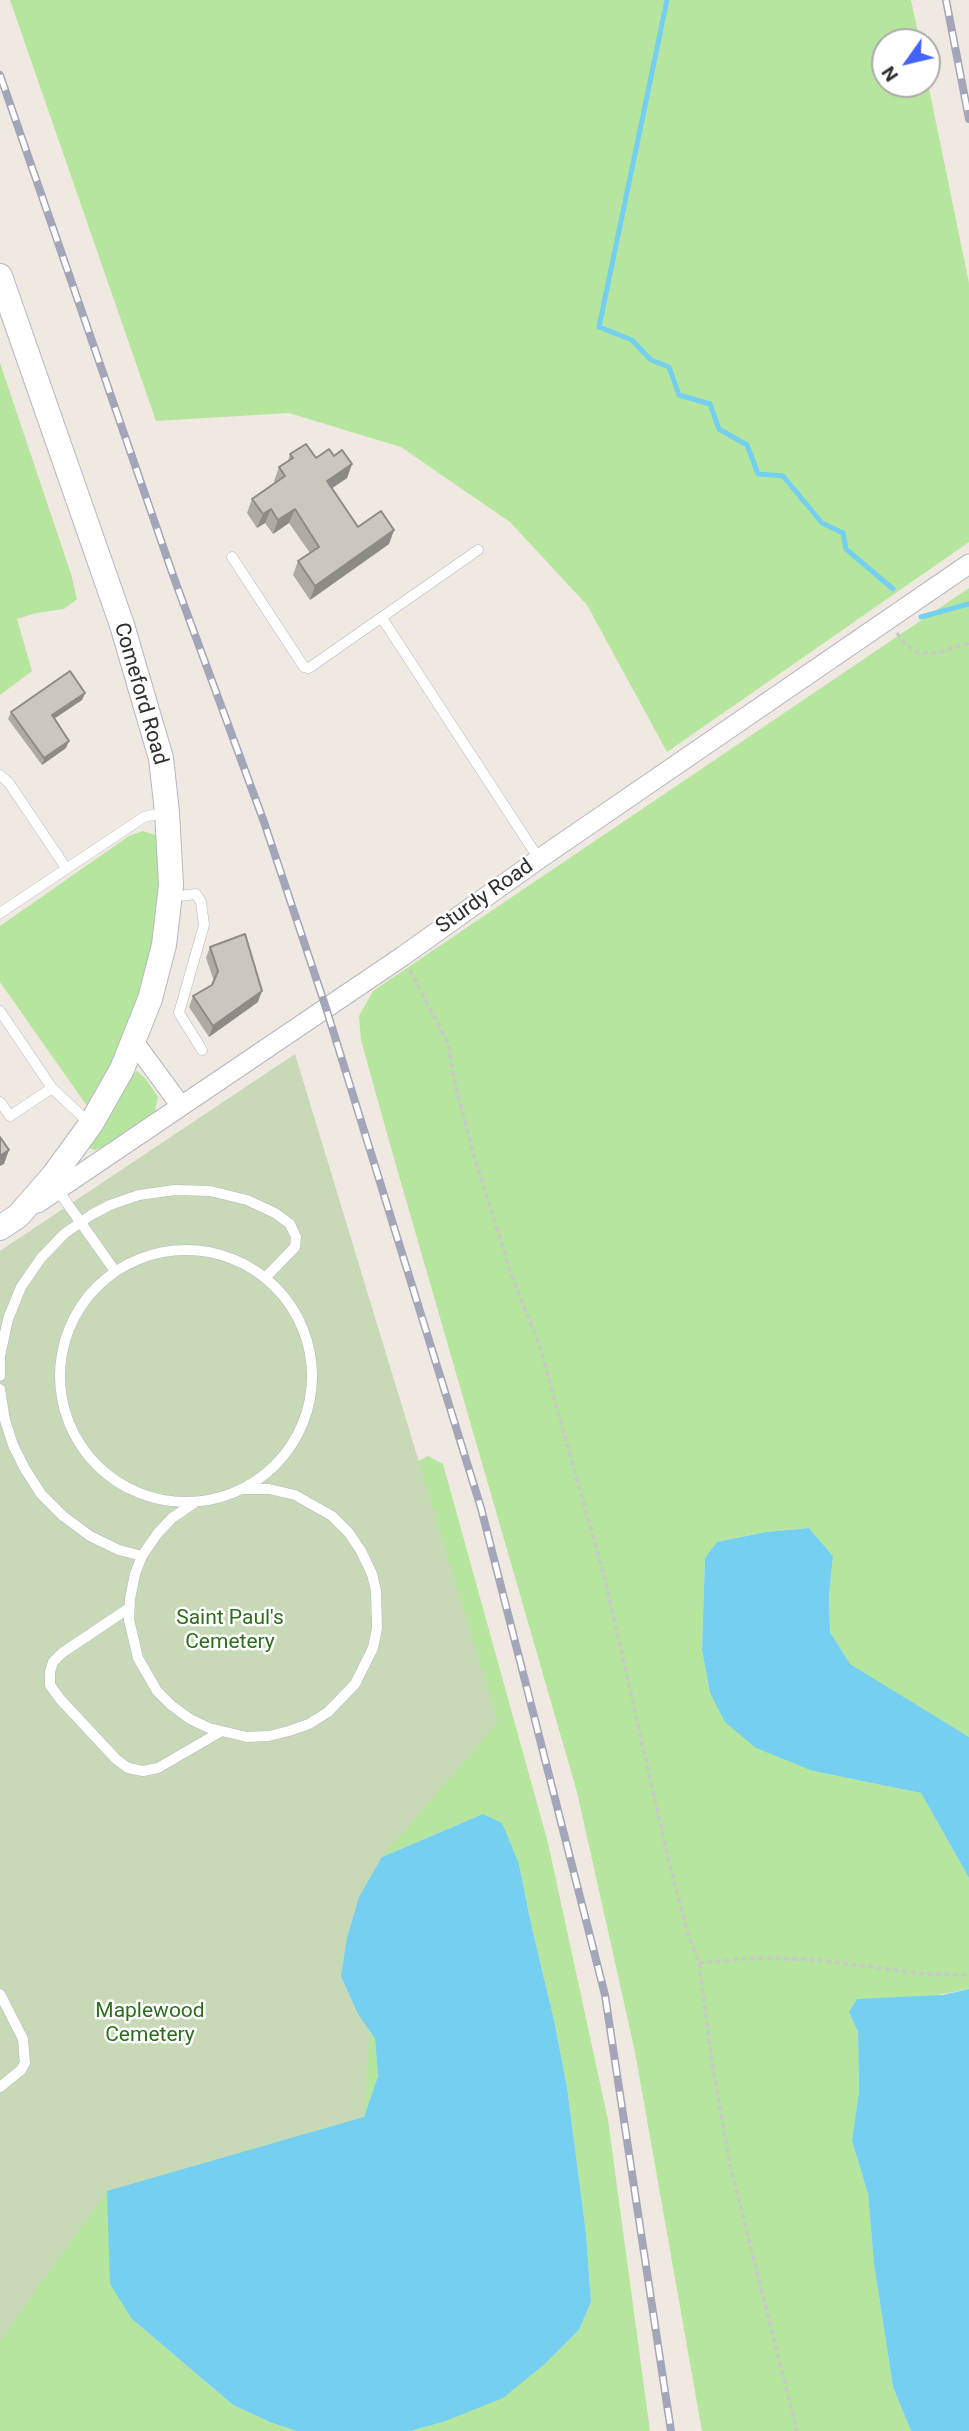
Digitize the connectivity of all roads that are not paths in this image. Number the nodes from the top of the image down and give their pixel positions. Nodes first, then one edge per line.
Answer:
1 (0, 276) edge
2 (478, 550) dead end
3 (232, 557) dead end
4 (969, 564) edge
5 (382, 618) junction
6 (0, 775) edge
7 (167, 812) junction
8 (540, 859) junction
9 (66, 868) junction
10 (169, 897) junction
11 (0, 913) edge
12 (0, 1011) edge
13 (134, 1042) junction
14 (202, 1050) dead end
15 (52, 1088) junction
16 (0, 1102) edge
17 (180, 1106) junction
18 (91, 1124) junction
19 (57, 1189) junction
20 (9, 1222) edge
21 (80, 1222) junction
22 (115, 1270) junction
23 (265, 1278) junction
24 (0, 1376) edge
25 (0, 1390) edge
26 (242, 1489) junction
27 (195, 1503) junction
28 (142, 1556) junction
29 (130, 1608) junction
30 (220, 1732) junction
31 (0, 1994) edge
32 (0, 2087) edge

1 - 7 street, Comeford Road
2 - 5 lane
3 - 5 lane
4 - 8 street, Sturdy Road
5 - 8 lane
6 - 9 lane
7 - 9 lane
7 - 10 street, Comeford Road
8 - 17 street, Sturdy Road
9 - 11 lane
10 - 13 street, Comeford Road
10 - 14 lane
12 - 15 lane
13 - 17 street
13 - 18 street, Comeford Road
15 - 16 lane
15 - 18 lane
17 - 19 street, Sturdy Road
18 - 20 street, Comeford Road
19 - 20 street, Sturdy Road
19 - 21 lane
21 - 22 lane
21 - 23 lane
21 - 24 lane
22 - 23 lane
22 - 27 lane
23 - 26 lane
25 - 28 lane
26 - 27 lane
26 - 30 lane
27 - 28 lane
28 - 29 lane
29 - 30 lane
29 - 30 lane
31 - 32 lane

